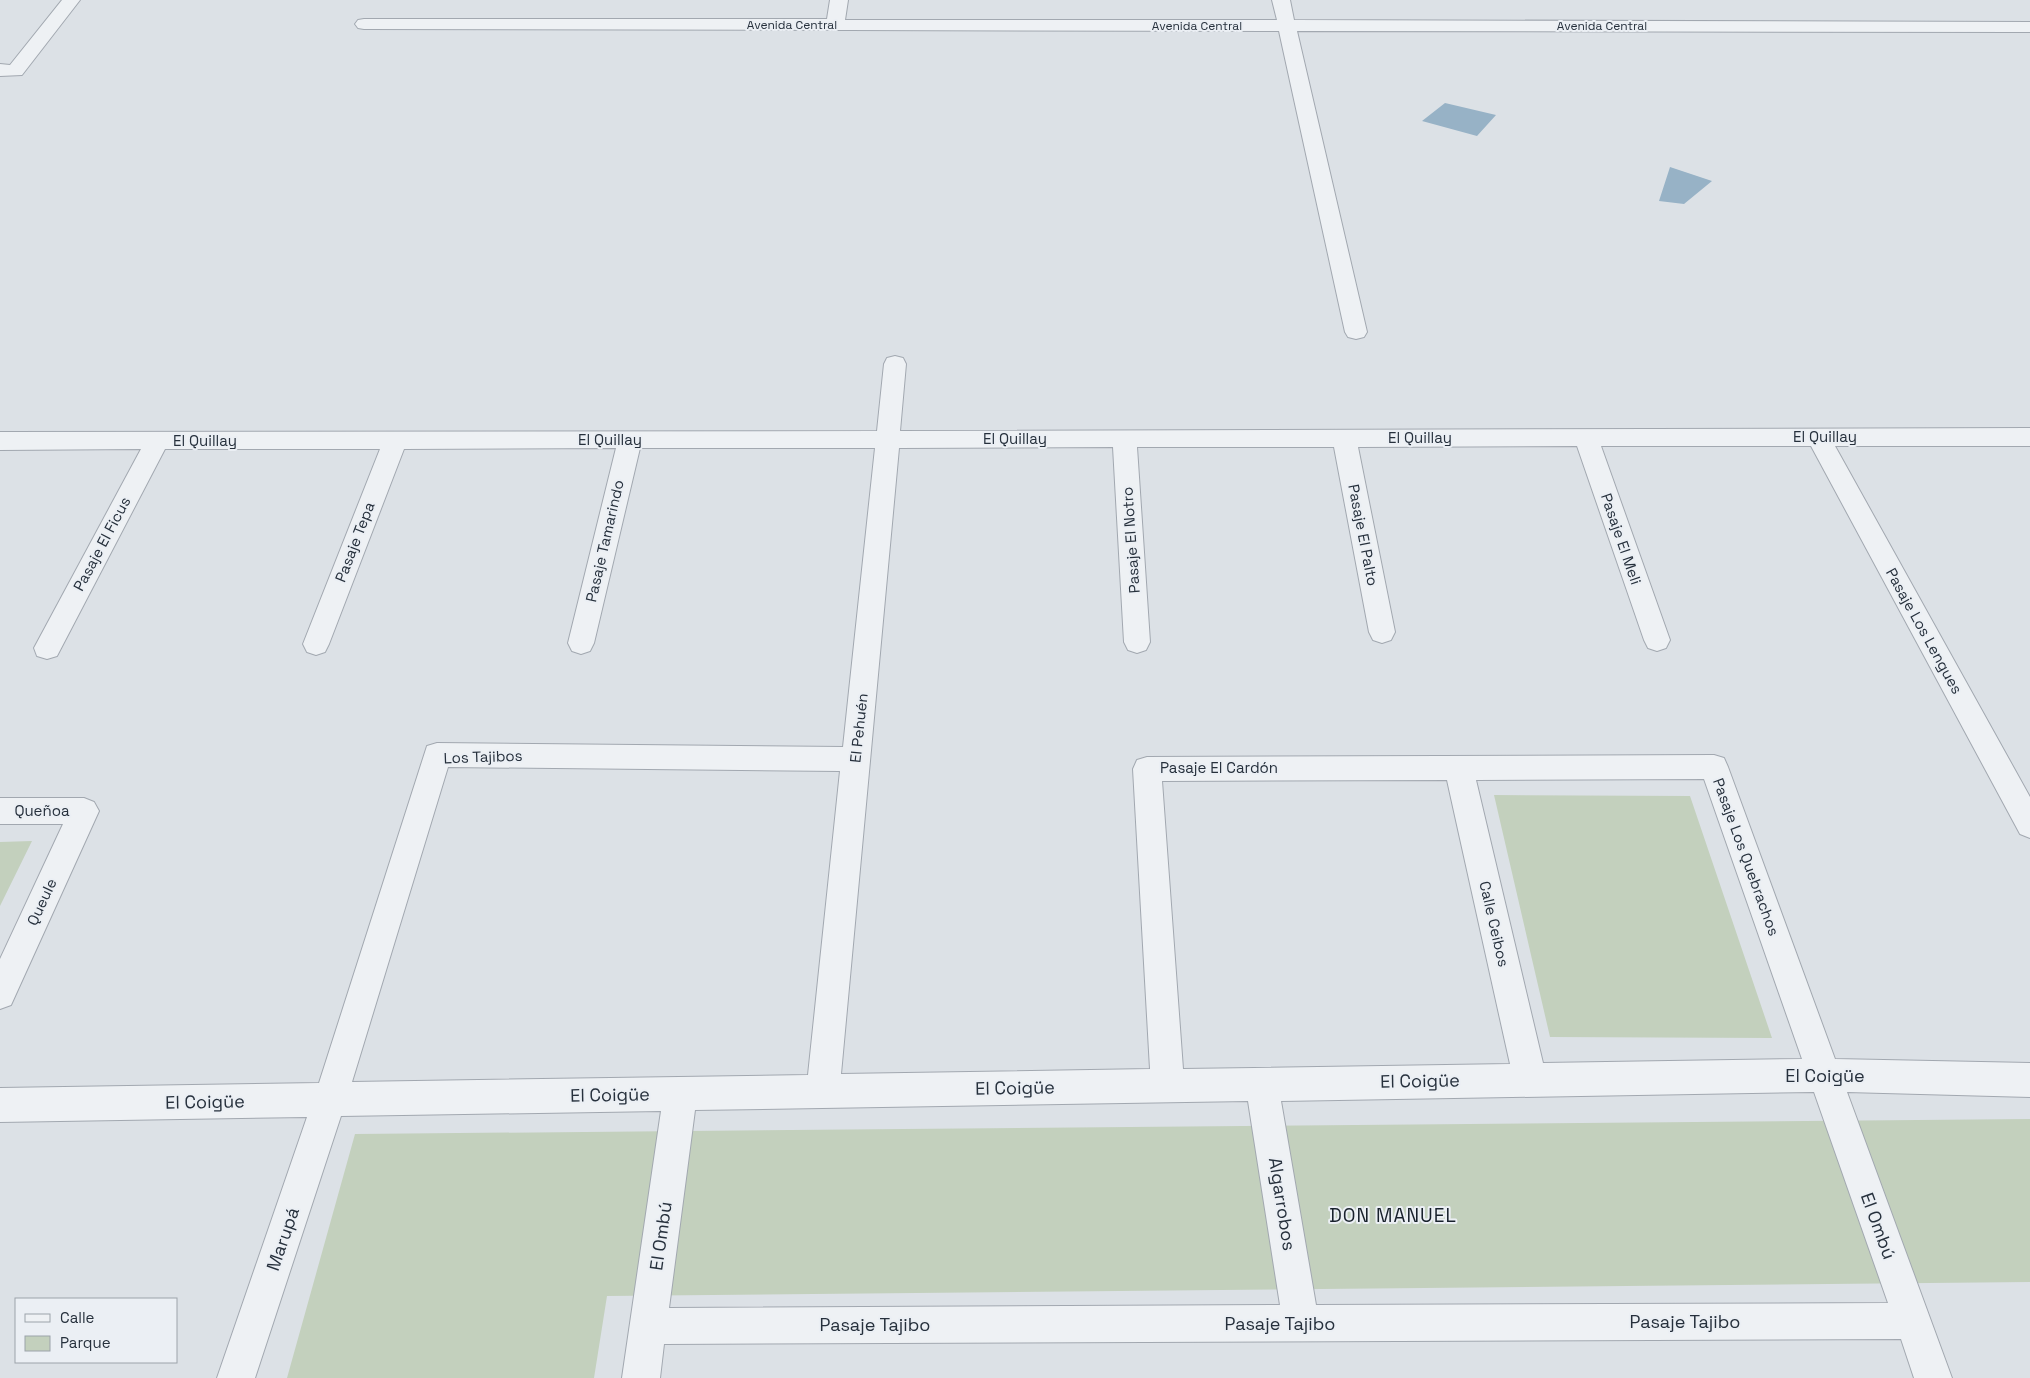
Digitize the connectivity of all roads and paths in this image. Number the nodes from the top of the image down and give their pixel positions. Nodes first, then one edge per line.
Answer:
1 (71, 0) edge
2 (839, 0) edge
3 (1281, 0) edge
4 (364, 24) dead end
5 (836, 25) junction
6 (1287, 26) junction
7 (2030, 27) edge
8 (7, 70) edge
9 (1356, 332) dead end
10 (895, 364) dead end
11 (2030, 436) edge
12 (1586, 437) junction
13 (1818, 437) junction
14 (1344, 438) junction
15 (887, 439) junction
16 (1124, 439) junction
17 (395, 440) junction
18 (630, 440) junction
19 (0, 441) edge
20 (156, 441) junction
21 (1382, 632) dead end
22 (1657, 640) dead end
23 (1138, 642) dead end
24 (581, 643) dead end
25 (316, 644) dead end
26 (47, 648) dead end
27 (856, 759) junction
28 (1458, 768) junction
29 (0, 811) edge
30 (84, 811) joint
31 (2030, 825) edge
32 (0, 994) edge
33 (1824, 1075) junction
34 (1530, 1080) junction
35 (2030, 1080) edge
36 (1262, 1084) junction
37 (1168, 1086) junction
38 (823, 1092) junction
39 (680, 1094) junction
40 (330, 1100) junction
41 (0, 1105) edge
42 (1912, 1321) junction
43 (1301, 1324) junction
44 (648, 1326) junction
45 (236, 1378) edge
46 (641, 1378) edge
47 (1933, 1378) edge

1 - 8 street
2 - 5 street
3 - 6 street
4 - 5 street, Avenida Central
5 - 6 street, Avenida Central
6 - 7 street, Avenida Central
6 - 9 street
10 - 15 street, El Pehuén
11 - 13 street, El Quillay
12 - 13 street, El Quillay
12 - 14 street, El Quillay
12 - 22 street, Pasaje El Meli
13 - 31 street, Pasaje Los Lengues
14 - 16 street, El Quillay
14 - 21 street, Pasaje El Palto
15 - 16 street, El Quillay
15 - 18 street, El Quillay
15 - 27 street, El Pehuén
16 - 23 street, Pasaje El Notro
17 - 18 street, El Quillay
17 - 20 street, El Quillay
17 - 25 street, Pasaje Tepa
18 - 24 street, Pasaje Tamarindo
19 - 20 street, El Quillay
20 - 26 street, Pasaje El Ficus
27 - 38 street, El Pehuén
27 - 40 street, Los Tajibos
28 - 33 street, Pasaje Los Quebrachos
28 - 34 street, Calle Ceibos
28 - 37 street, Pasaje El Cardón
29 - 30 street, Queñoa
30 - 32 street, Queule
33 - 34 street, El Coigüe
33 - 35 street, El Coigüe
33 - 42 street, El Ombú
34 - 36 street, El Coigüe
36 - 37 street, El Coigüe
36 - 43 street, Algarrobos
37 - 38 street, El Coigüe
38 - 39 street, El Coigüe
39 - 40 street, El Coigüe
39 - 44 street, El Ombú
40 - 41 street, El Coigüe
40 - 45 street, Marupá
42 - 43 street, Pasaje Tajibo
42 - 47 street, El Ombú
43 - 44 street, Pasaje Tajibo
44 - 46 street, El Ombú

